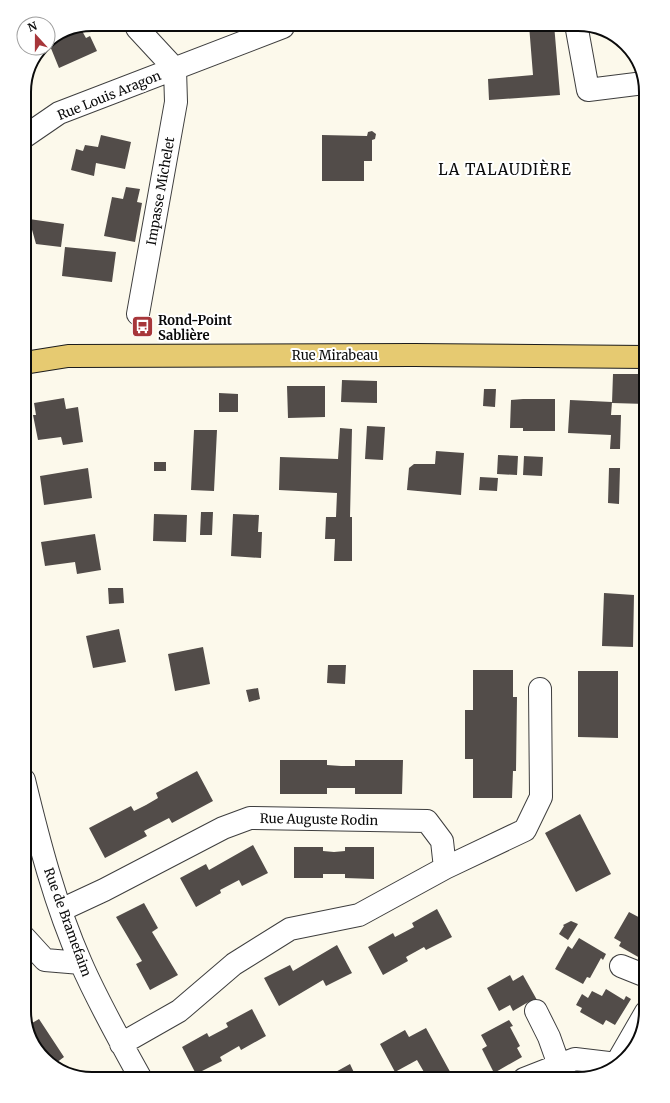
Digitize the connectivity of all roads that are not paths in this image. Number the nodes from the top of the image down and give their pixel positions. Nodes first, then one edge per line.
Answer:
1 (140, 31) edge
2 (272, 31) edge
3 (577, 31) edge
4 (175, 69) junction
5 (638, 84) edge
6 (31, 132) edge
7 (138, 314) dead end
8 (639, 357) edge
9 (31, 361) edge
10 (540, 689) dead end
11 (31, 810) edge
12 (445, 868) junction
13 (61, 910) junction
14 (31, 945) edge
15 (81, 963) junction
16 (621, 966) dead end
17 (639, 973) edge
18 (536, 1011) dead end
19 (635, 1032) edge
20 (121, 1044) junction
21 (626, 1048) edge
22 (610, 1063) edge
23 (559, 1065) junction
24 (137, 1072) edge
25 (542, 1072) edge

1 - 4 street
2 - 4 street, Rue Louis Aragon
3 - 5 street
4 - 6 street, Rue Louis Aragon
4 - 7 street, Impasse Michelet
8 - 9 main road, Rue Mirabeau
10 - 12 street
11 - 13 street, Rue de Bramefaim
12 - 13 street, Rue Auguste Rodin
12 - 20 street
13 - 15 street, Rue de Bramefaim
14 - 15 street
15 - 20 street, Rue de Bramefaim
16 - 17 street
18 - 23 street
19 - 21 street
20 - 24 street, Rue de Bramefaim
22 - 23 street
23 - 25 street

